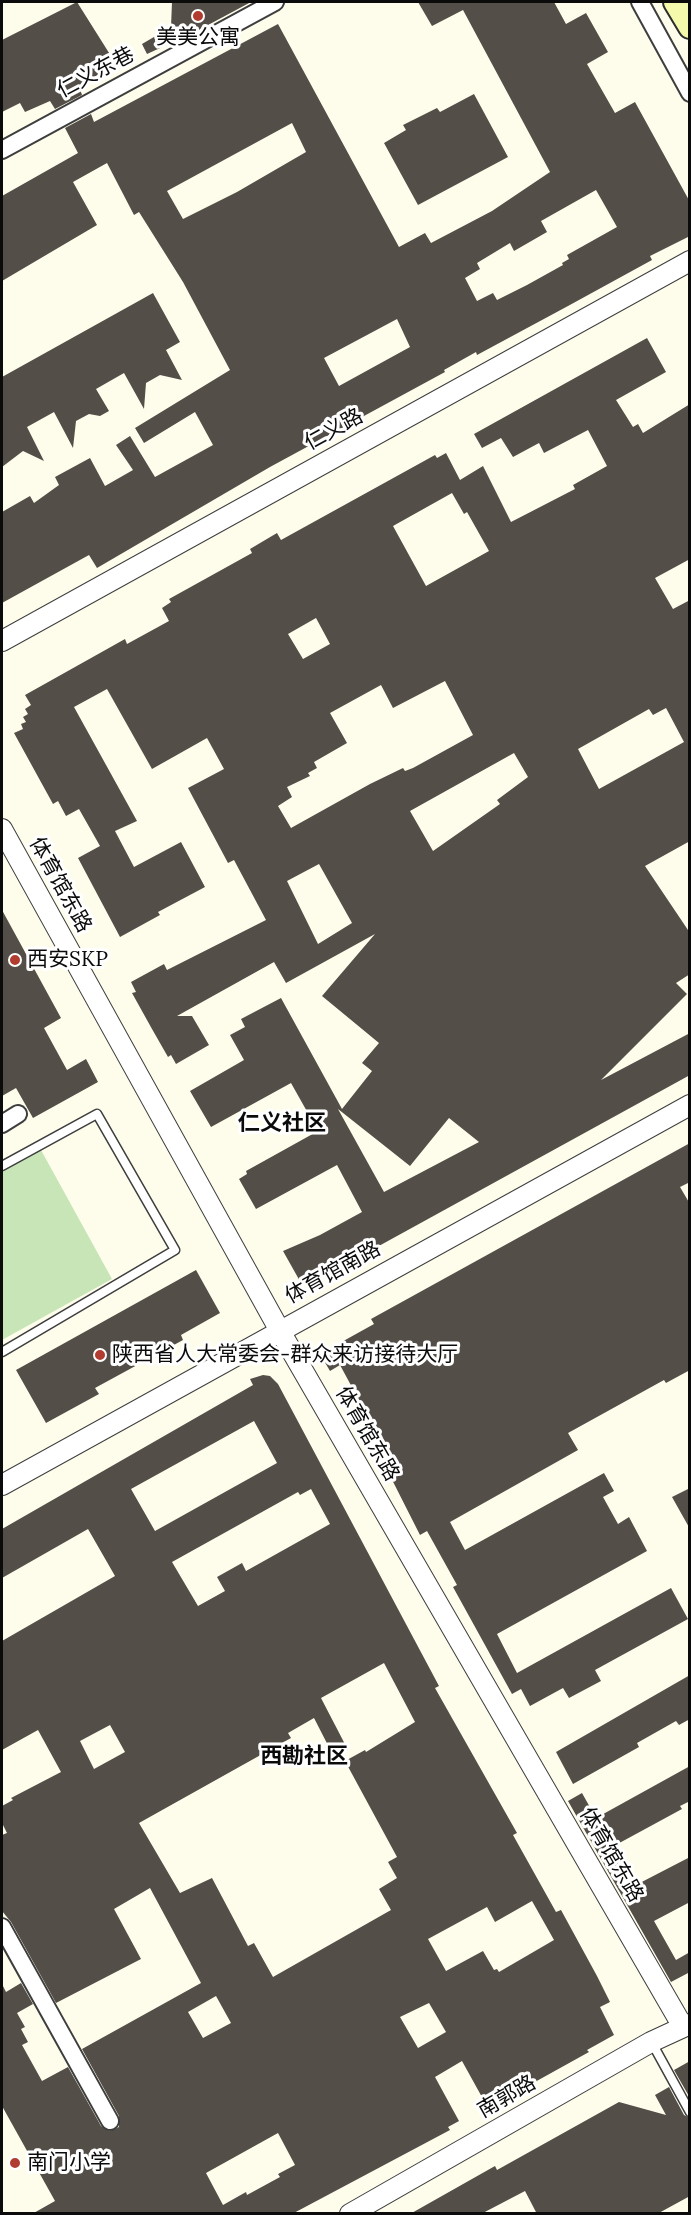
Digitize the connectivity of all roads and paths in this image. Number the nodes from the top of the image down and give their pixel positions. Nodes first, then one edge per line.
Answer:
1 (275, 2) edge
2 (640, 2) edge
3 (675, 2) edge
4 (690, 27) edge
5 (690, 93) edge
6 (2, 150) edge
7 (690, 261) edge
8 (2, 641) edge
9 (2, 829) edge
10 (690, 1105) edge
11 (18, 1114) dead end
12 (2, 1124) edge
13 (2, 1166) edge
14 (280, 1330) junction
15 (2, 1352) edge
16 (2, 1485) edge
17 (2, 1927) edge
18 (686, 2025) edge
19 (651, 2042) junction
20 (690, 2112) edge
21 (110, 2121) dead end
22 (350, 2214) edge

1 - 6 street, 仁义东巷
2 - 5 street
3 - 4 main road
7 - 8 street, 仁义路
9 - 14 street, 体育馆东路
10 - 14 street, 体育馆南路
11 - 12 street
13 - 15 lane
14 - 16 street, 体育馆南路
14 - 18 street, 体育馆东路
17 - 21 street
18 - 19 street, 南郭路
19 - 20 lane
19 - 22 street, 南郭路

